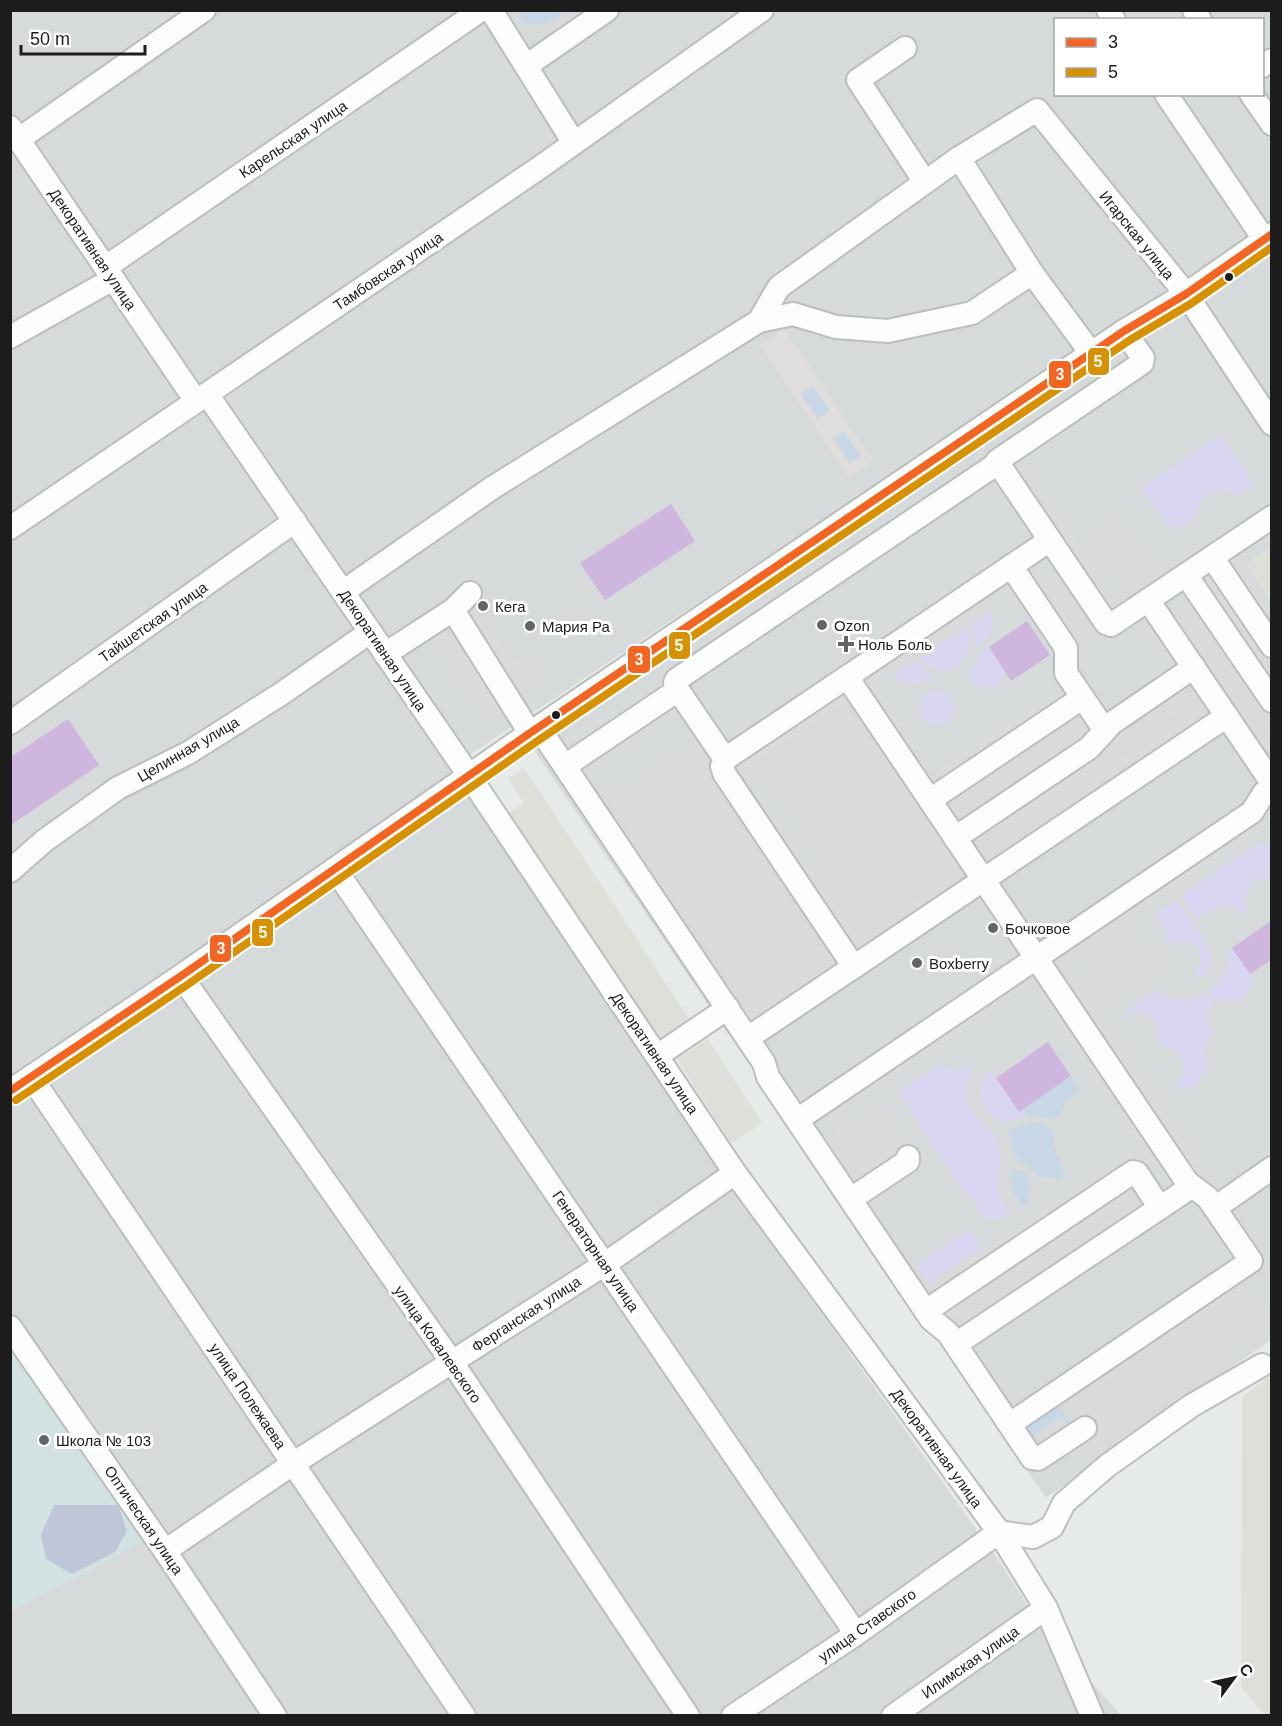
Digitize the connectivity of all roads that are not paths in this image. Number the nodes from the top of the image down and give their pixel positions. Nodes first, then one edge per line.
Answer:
1 (204, 10) edge
2 (481, 10) edge
3 (491, 10) edge
4 (607, 10) edge
5 (762, 10) edge
6 (904, 48) dead end
7 (526, 66) junction
8 (1167, 96) edge
9 (1252, 96) edge
10 (1272, 124) edge
11 (15, 133) edge
12 (574, 143) junction
13 (959, 158) junction
14 (924, 182) junction
15 (1268, 237) edge
16 (109, 273) junction
17 (1032, 273) junction
18 (1186, 294) junction
19 (759, 321) junction
20 (1124, 331) junction
21 (10, 337) edge
22 (1092, 353) junction
23 (202, 398) junction
24 (1272, 424) edge
25 (976, 431) junction
26 (997, 462) junction
27 (1272, 517) edge
28 (295, 521) junction
29 (10, 528) edge
30 (1050, 540) junction
31 (1212, 557) junction
32 (1011, 566) junction
33 (1186, 574) junction
34 (344, 591) junction
35 (470, 593) dead end
36 (1148, 600) junction
37 (453, 610) junction
38 (370, 632) junction
39 (1272, 646) edge
40 (385, 654) junction
41 (1194, 667) junction
42 (847, 677) junction
43 (678, 690) junction
44 (1082, 698) junction
45 (1272, 702) edge
46 (1227, 716) junction
47 (10, 723) edge
48 (1104, 729) junction
49 (535, 730) junction
50 (725, 759) junction
51 (565, 766) junction
52 (470, 777) junction
53 (1272, 785) edge
54 (930, 800) junction
55 (956, 838) junction
56 (335, 869) junction
57 (10, 871) edge
58 (984, 880) junction
59 (1035, 957) junction
60 (854, 967) junction
61 (181, 976) junction
62 (728, 1008) junction
63 (748, 1038) junction
64 (657, 1056) junction
65 (31, 1077) junction
66 (10, 1091) edge
67 (797, 1120) junction
68 (908, 1157) dead end
69 (1272, 1168) edge
70 (735, 1173) junction
71 (1191, 1187) junction
72 (851, 1199) junction
73 (1160, 1208) junction
74 (1215, 1208) junction
75 (604, 1264) junction
76 (926, 1311) junction
77 (10, 1327) edge
78 (956, 1344) junction
79 (452, 1362) junction
80 (1268, 1364) edge
81 (1010, 1424) junction
82 (1084, 1428) dead end
83 (294, 1463) junction
84 (999, 1532) junction
85 (165, 1551) junction
86 (1046, 1608) junction
87 (856, 1634) junction
88 (275, 1716) edge
89 (464, 1716) edge
90 (688, 1716) edge
91 (733, 1716) edge
92 (893, 1716) edge
93 (1092, 1716) edge

1 - 11 street
2 - 16 street, Карельская улица
3 - 7 street
4 - 7 street
5 - 12 street, Тамбовская улица
6 - 14 street
7 - 12 street
8 - 15 street
9 - 10 street
11 - 16 street, Декоративная улица
12 - 23 street, Тамбовская улица
13 - 14 street
13 - 17 street
13 - 18 street, Игарская улица
14 - 19 street
15 - 18 street
16 - 21 street, Карельская улица
16 - 23 street, Декоративная улица
17 - 19 street
17 - 22 street
18 - 20 street
18 - 24 street, Игарская улица
19 - 34 street
20 - 22 street
20 - 26 street
22 - 25 street
23 - 28 street, Декоративная улица
23 - 29 street, Тамбовская улица
25 - 26 street
25 - 49 street
26 - 30 street
26 - 43 street
27 - 31 street
28 - 34 street, Декоративная улица
28 - 47 street, Тайшетская улица
30 - 32 street
30 - 36 street
31 - 33 street
31 - 39 street
32 - 42 street
32 - 44 street
33 - 36 street
33 - 45 street
34 - 38 street, Декоративная улица
35 - 37 street
36 - 41 street
37 - 40 street
37 - 49 street
38 - 40 street, Декоративная улица
38 - 57 street, Целинная улица
40 - 52 street, Декоративная улица
41 - 46 street
41 - 48 street
42 - 50 street
42 - 54 street
43 - 50 street
43 - 51 street
44 - 48 street
44 - 54 street
46 - 53 street
46 - 58 street
48 - 55 street
49 - 51 street
49 - 52 street
50 - 60 street
51 - 62 street
52 - 56 street
52 - 64 street, Декоративная улица
53 - 59 street
54 - 55 street
55 - 58 street
56 - 61 street
56 - 75 street, Генераторная улица
58 - 59 street
58 - 60 street
59 - 67 street
59 - 71 street
60 - 63 street
61 - 65 street
61 - 79 street, улица Ковалевского
62 - 63 street
62 - 64 street
63 - 67 street
64 - 70 street, Декоративная улица
65 - 66 street
65 - 83 street, улица Полежаева
67 - 72 street
68 - 72 street
69 - 74 street
70 - 75 street, Ферганская улица
70 - 84 street, Декоративная улица
71 - 73 street
71 - 74 street
72 - 76 street
73 - 76 street
73 - 78 street
74 - 81 street
75 - 79 street, Ферганская улица
75 - 87 street, Генераторная улица
76 - 78 street
77 - 85 street, Оптическая улица
78 - 81 street
79 - 83 street, Ферганская улица
79 - 90 street, улица Ковалевского
80 - 84 street
81 - 82 street
83 - 85 street, Ферганская улица
83 - 89 street, улица Полежаева
84 - 86 street, Декоративная улица
84 - 87 street, улица Ставского
85 - 88 street, Оптическая улица
86 - 92 street, Илимская улица
86 - 93 street, Декоративная улица
87 - 91 street, улица Ставского

